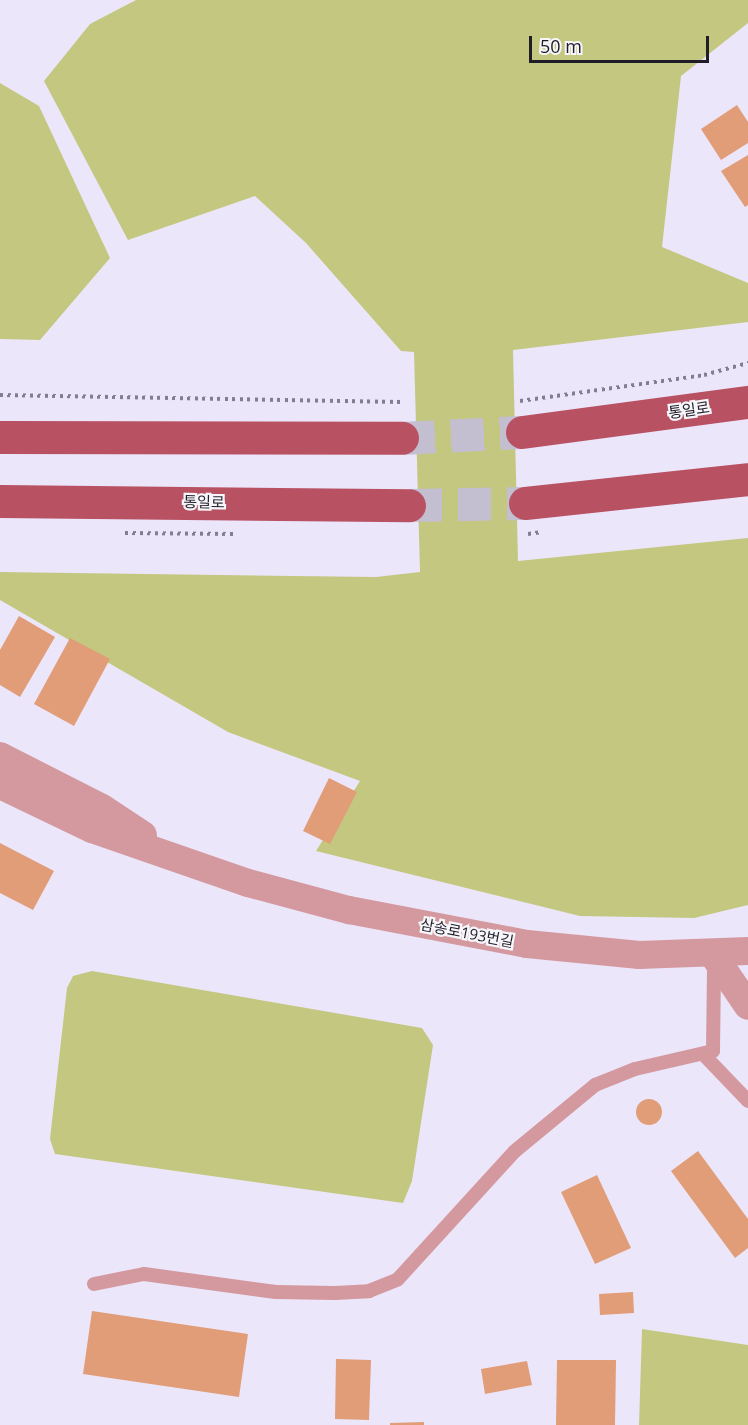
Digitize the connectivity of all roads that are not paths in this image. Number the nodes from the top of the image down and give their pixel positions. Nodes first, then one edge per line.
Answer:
1 (748, 402) edge
2 (521, 417) tunnel mouth
3 (0, 437) edge
4 (402, 438) tunnel mouth
5 (748, 464) edge
6 (748, 479) edge
7 (748, 486) edge
8 (695, 488) junction
9 (623, 496) junction
10 (0, 501) edge
11 (525, 503) tunnel mouth
12 (409, 505) tunnel mouth
13 (0, 756) edge
14 (0, 785) edge
15 (170, 853) junction
16 (748, 951) edge
17 (714, 956) junction
18 (748, 1006) edge
19 (703, 1053) junction
20 (748, 1101) edge
21 (94, 1284) dead end

1 - 2 main road, 통일로
3 - 4 main road
5 - 9 lane
6 - 8 main road
7 - 8 street
8 - 9 main road
9 - 11 main road
10 - 12 main road, 통일로
13 - 15 street, 삼송로193번길
14 - 15 street, 삼송로193번길
15 - 17 street, 삼송로193번길
16 - 17 street, 삼송로193번길
17 - 18 street
17 - 19 lane
19 - 20 lane
19 - 21 lane

